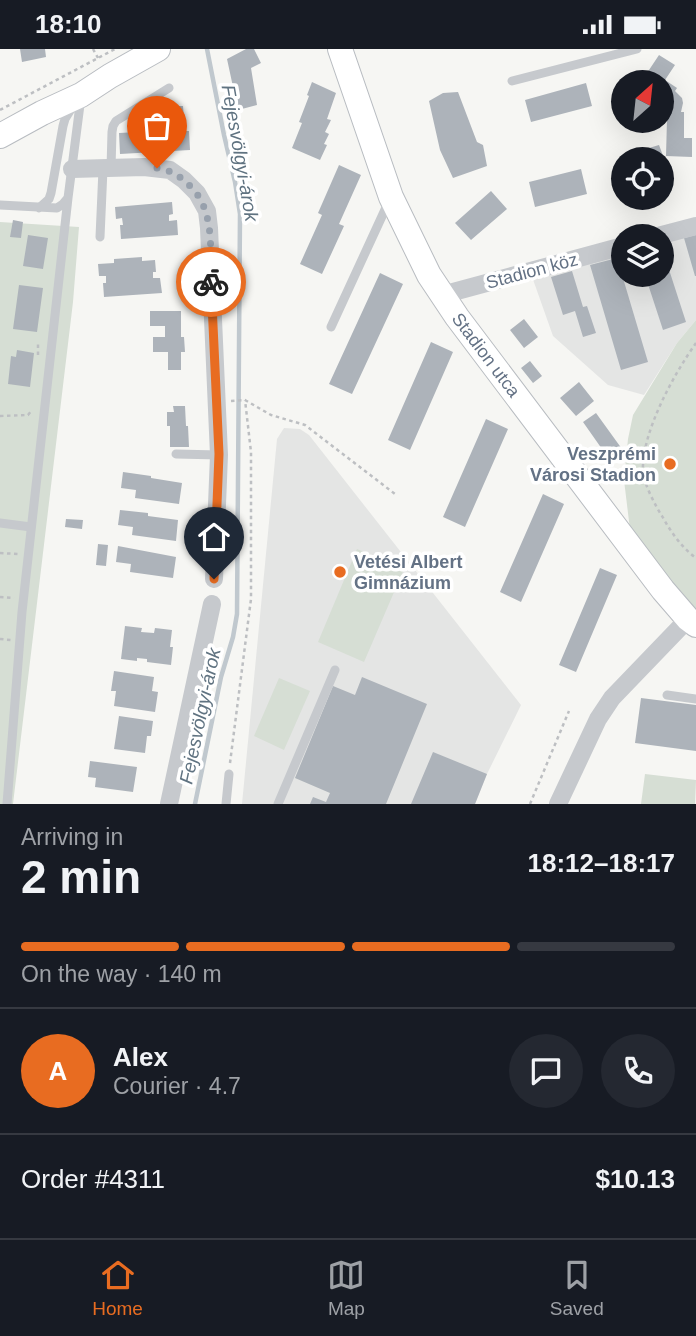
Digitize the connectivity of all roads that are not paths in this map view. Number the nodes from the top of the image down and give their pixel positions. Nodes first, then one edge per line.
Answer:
1 (158, 49) edge
2 (340, 49) edge
3 (637, 49) edge
4 (512, 81) dead end
5 (169, 88) dead end
6 (81, 96) junction
7 (0, 136) edge
8 (72, 169) junction
9 (107, 169) junction
10 (391, 197) junction
11 (68, 198) junction
12 (0, 205) edge
13 (39, 208) junction
14 (696, 226) edge
15 (674, 232) edge
16 (100, 237) dead end
17 (611, 249) edge
18 (442, 295) junction
19 (331, 327) dead end
20 (176, 454) dead end
21 (219, 454) junction
22 (0, 523) edge
23 (31, 527) junction
24 (214, 579) dead end
25 (212, 604) dead end
26 (692, 622) edge
27 (335, 670) dead end
28 (667, 695) dead end
29 (696, 699) edge
30 (229, 774) road end
31 (7, 804) edge
32 (169, 804) edge
33 (226, 804) edge
34 (278, 804) edge
35 (558, 804) edge

1 - 6 street
2 - 10 street, Stadion utca
3 - 4 lane
5 - 9 lane
6 - 7 street
6 - 8 lane
6 - 13 lane
8 - 9 street
8 - 11 lane
9 - 16 lane
9 - 21 street
10 - 18 street, Stadion utca
10 - 19 lane
11 - 13 lane
11 - 23 lane
12 - 13 lane
14 - 15 street
17 - 18 street, Stadion köz
18 - 26 street, Stadion utca
20 - 21 lane
21 - 24 street
22 - 23 lane
23 - 31 lane
25 - 32 street
26 - 35 street
27 - 34 lane
28 - 29 lane
30 - 33 lane

